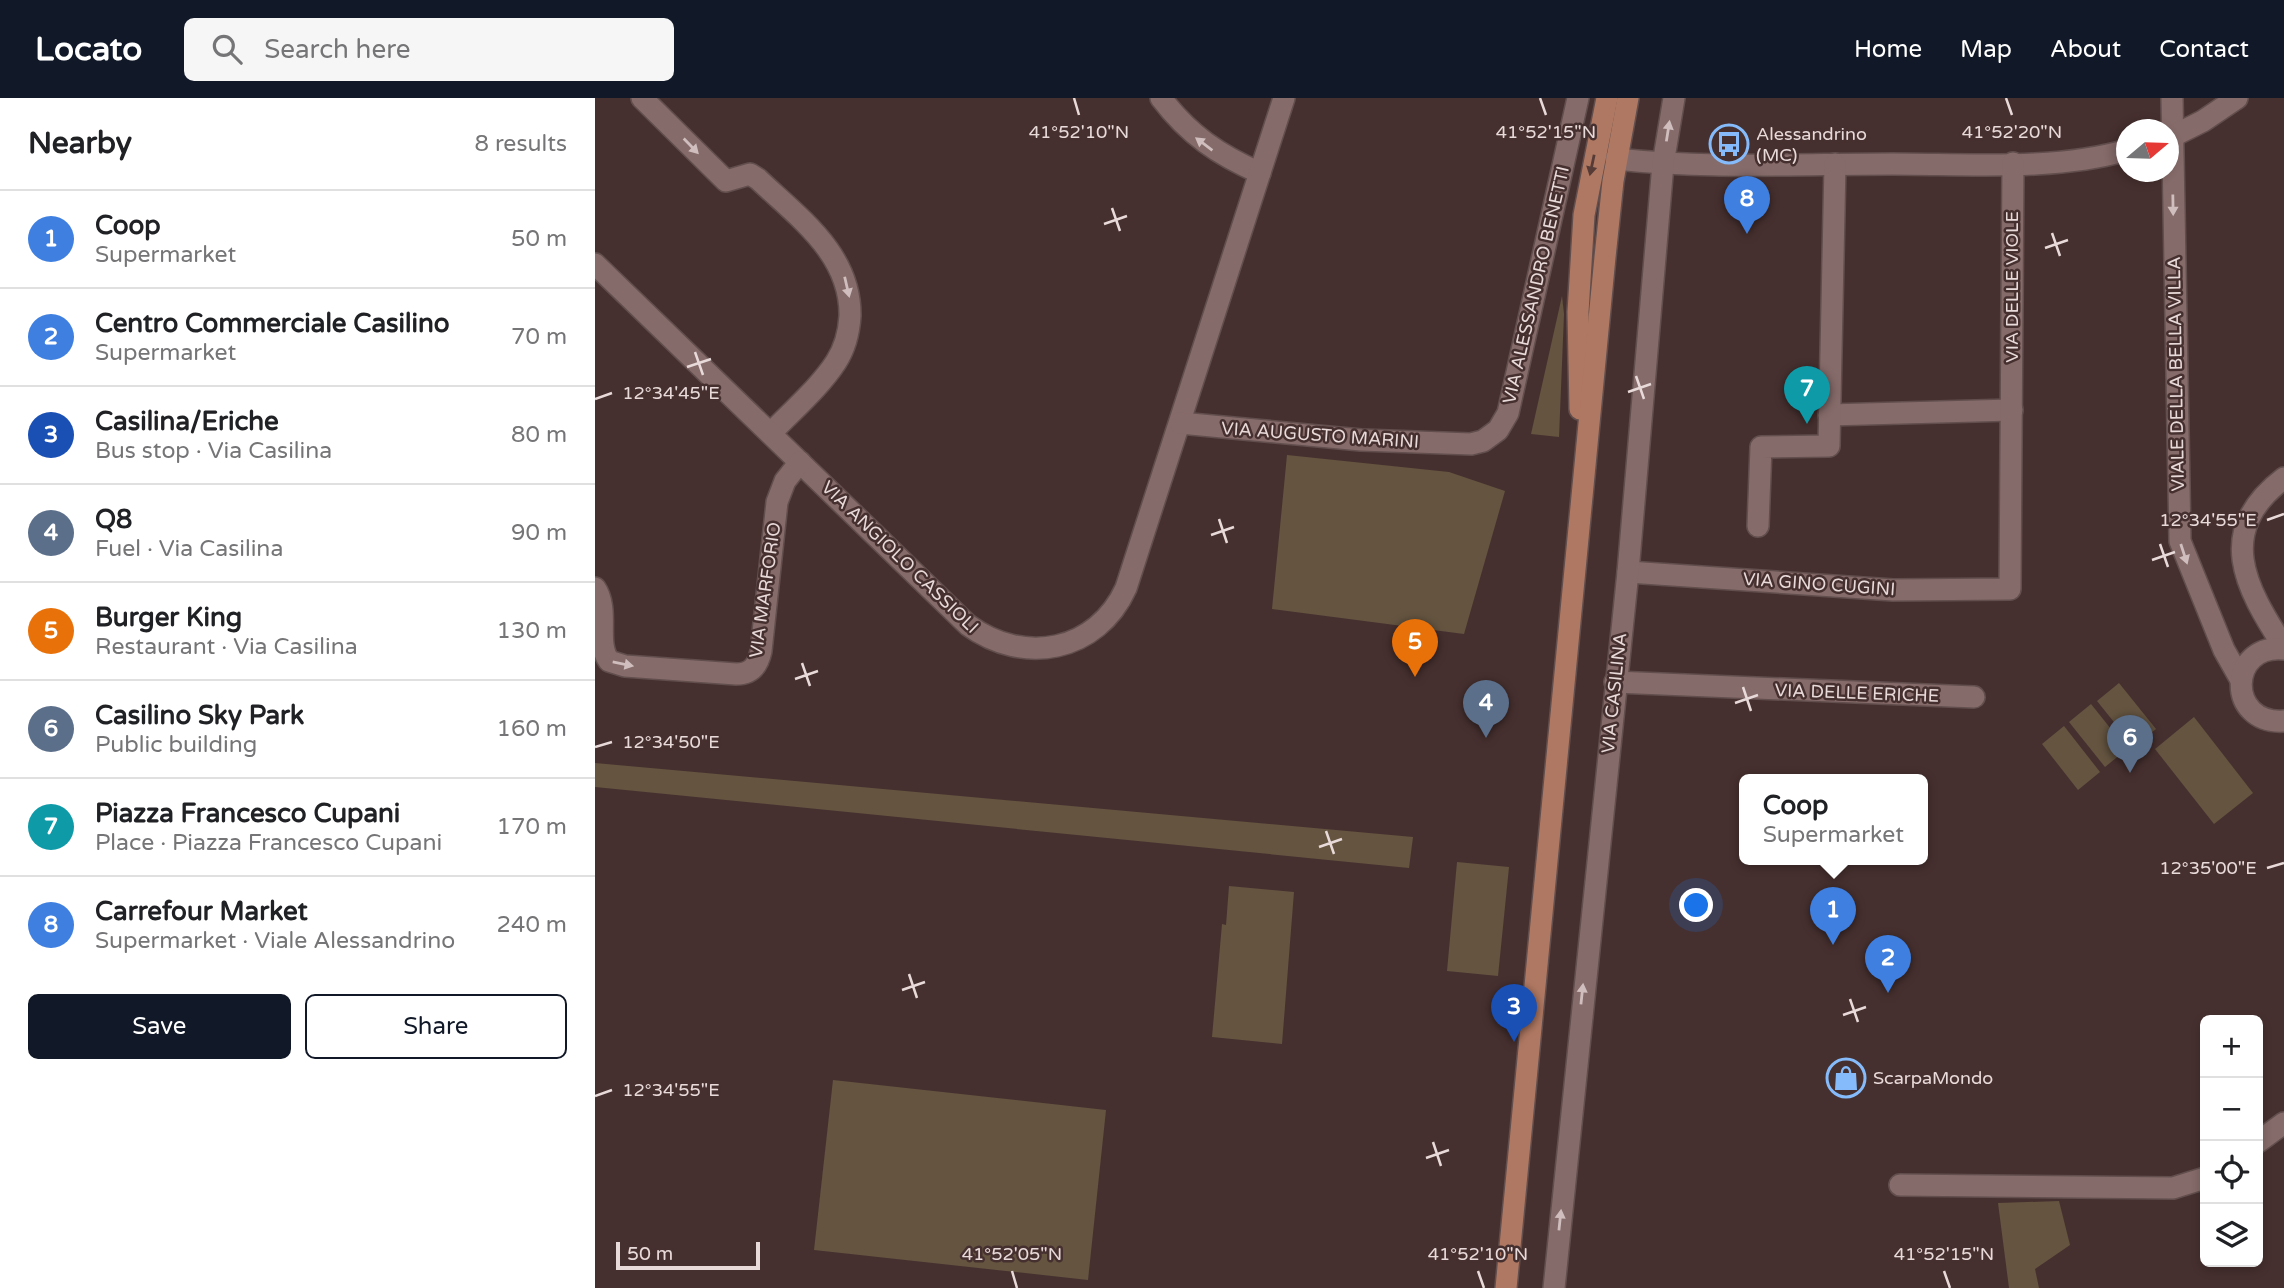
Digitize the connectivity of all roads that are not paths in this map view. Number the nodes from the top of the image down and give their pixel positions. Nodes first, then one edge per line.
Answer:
1 (642, 98) edge
2 (1161, 98) edge
3 (1284, 98) edge
4 (1578, 98) edge
5 (1607, 98) edge
6 (1628, 98) edge
7 (1674, 98) edge
8 (2172, 98) edge
9 (2237, 98) edge
10 (2171, 119) edge
11 (2179, 132) edge
12 (2116, 152) edge
13 (1616, 159) junction
14 (2013, 163) junction
15 (1663, 164) junction
16 (1835, 164) junction
17 (1260, 173) junction
18 (2172, 182) edge
19 (595, 264) edge
20 (2011, 410) junction
21 (1829, 415) junction
22 (1180, 424) junction
23 (771, 433) junction
24 (1461, 444) joint
25 (1587, 459) junction
26 (800, 462) junction
27 (2284, 478) edge
28 (1758, 526) dead end
29 (1628, 572) junction
30 (595, 588) edge
31 (2010, 589) joint
32 (2284, 648) edge
33 (2241, 680) junction
34 (1615, 682) junction
35 (1974, 698) dead end
36 (2281, 725) edge
37 (2284, 1123) edge
38 (2261, 1141) edge
39 (2200, 1180) edge
40 (1901, 1185) dead end
41 (1506, 1288) edge
42 (1554, 1288) edge

1 -> 23 street
17 -> 2 street
3 - 17 street, VIA ANGIOLO CASSIOLI
4 - 24 street, VIA ALESSANDRO BENETTI
5 -> 25 main road
6 - 13 main road
15 -> 7 street, VIA CASILINA
8 - 10 street, VIALE DELLA BELLA VILLA
9 - 11 street
12 - 14 street
13 - 15 street
13 - 25 main road
14 - 16 street
14 - 20 street, VIA DELLE VIOLE
15 - 16 street
15 - 29 street, VIA CASILINA
16 - 21 street
17 - 22 street, VIA ANGIOLO CASSIOLI
18 -> 33 street, VIALE DELLA BELLA VILLA
19 - 23 street, VIA ANGIOLO CASSIOLI
20 - 21 street
20 - 31 street, VIA DELLE VIOLE
21 - 28 street
22 - 24 street, VIA AUGUSTO MARINI
22 - 26 street, VIA ANGIOLO CASSIOLI
23 - 26 street, VIA ANGIOLO CASSIOLI
25 - 41 main road
30 -> 26 street, VIA MARFORIO
27 - 32 street
29 - 31 street, VIA GINO CUGINI
29 - 34 street, VIA CASILINA
32 - 33 street
33 - 36 street, VIALE DELLA BELLA VILLA
34 - 35 street, VIA DELLE ERICHE
42 -> 34 street, VIA CASILINA
37 - 38 street
39 - 40 street

